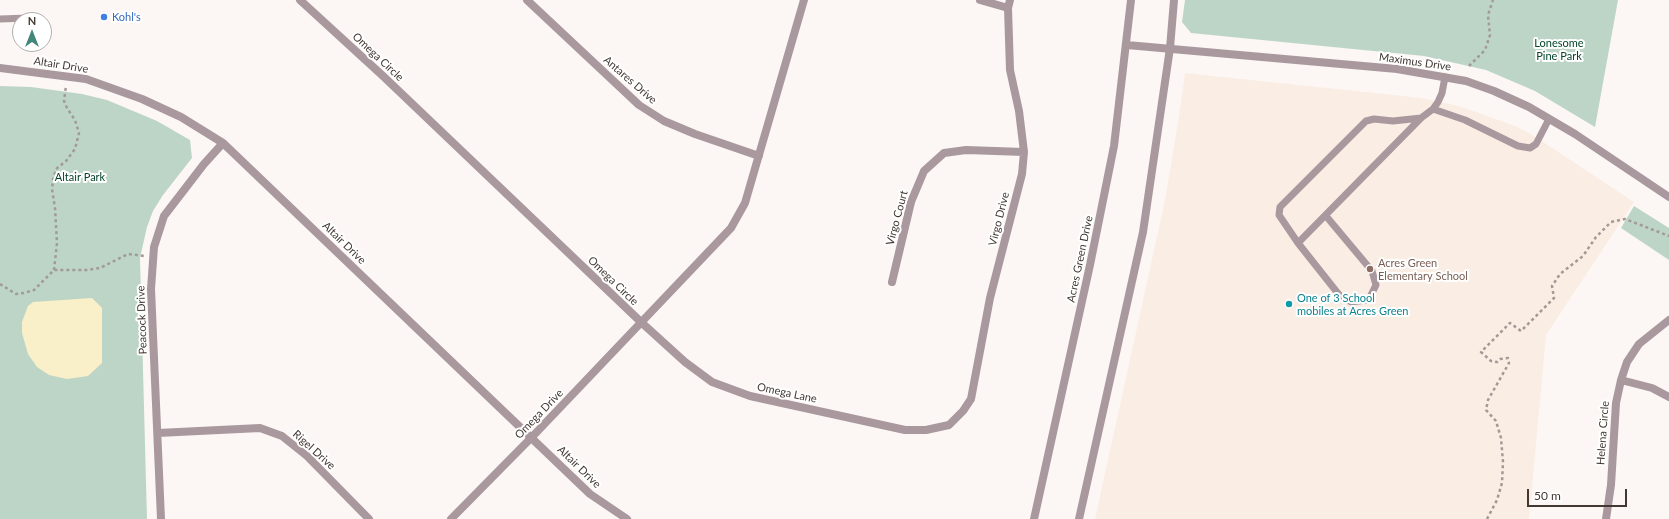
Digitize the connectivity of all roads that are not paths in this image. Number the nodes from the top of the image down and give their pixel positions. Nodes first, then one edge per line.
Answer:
1 (300, 0) edge
2 (527, 0) edge
3 (804, 0) edge
4 (980, 0) edge
5 (1131, 0) edge
6 (1174, 0) edge
7 (1009, 4) edge
8 (0, 19) edge
9 (12, 19) edge
10 (1127, 45) junction
11 (1170, 48) junction
12 (0, 68) edge
13 (1445, 77) junction
14 (1432, 109) junction
15 (1421, 118) junction
16 (1549, 119) junction
17 (223, 143) junction
18 (1024, 152) junction
19 (759, 156) junction
20 (1669, 197) edge
21 (1326, 216) junction
22 (1298, 243) junction
23 (892, 282) dead end
24 (1669, 320) edge
25 (642, 323) junction
26 (1622, 380) junction
27 (1669, 397) edge
28 (949, 425) joint
29 (158, 433) junction
30 (532, 437) junction
31 (161, 519) edge
32 (369, 519) edge
33 (451, 519) edge
34 (627, 519) edge
35 (1034, 519) edge
36 (1079, 519) edge
37 (1606, 519) edge

1 - 25 street, Omega Circle
2 - 19 street, Antares Drive
3 - 19 street
4 - 7 street, Virgo Drive
5 - 10 street, Acres Green Drive
6 - 11 street
7 - 18 street, Virgo Drive
8 - 9 lane
10 - 11 street, Maximus Drive
10 - 35 street, Acres Green Drive
11 - 13 street, Maximus Drive
11 - 36 street
12 - 17 street, Altair Drive
13 - 14 lane
13 - 16 street, Maximus Drive
14 - 15 lane
14 - 16 lane
15 - 21 lane
15 - 22 lane
16 - 20 street, Maximus Drive
17 - 29 street, Peacock Drive
17 - 30 street, Altair Drive
18 - 23 street, Virgo Court
18 - 28 street, Virgo Drive
19 - 25 street
21 - 22 lane
21 - 22 lane
24 - 26 street, Helena Circle
25 - 28 street, Omega Lane
25 - 30 street, Omega Drive
26 - 27 street
26 - 37 street, Helena Circle
29 - 31 street, Peacock Drive
29 - 32 street, Rigel Drive
30 - 33 street, Omega Drive
30 - 34 street, Altair Drive

